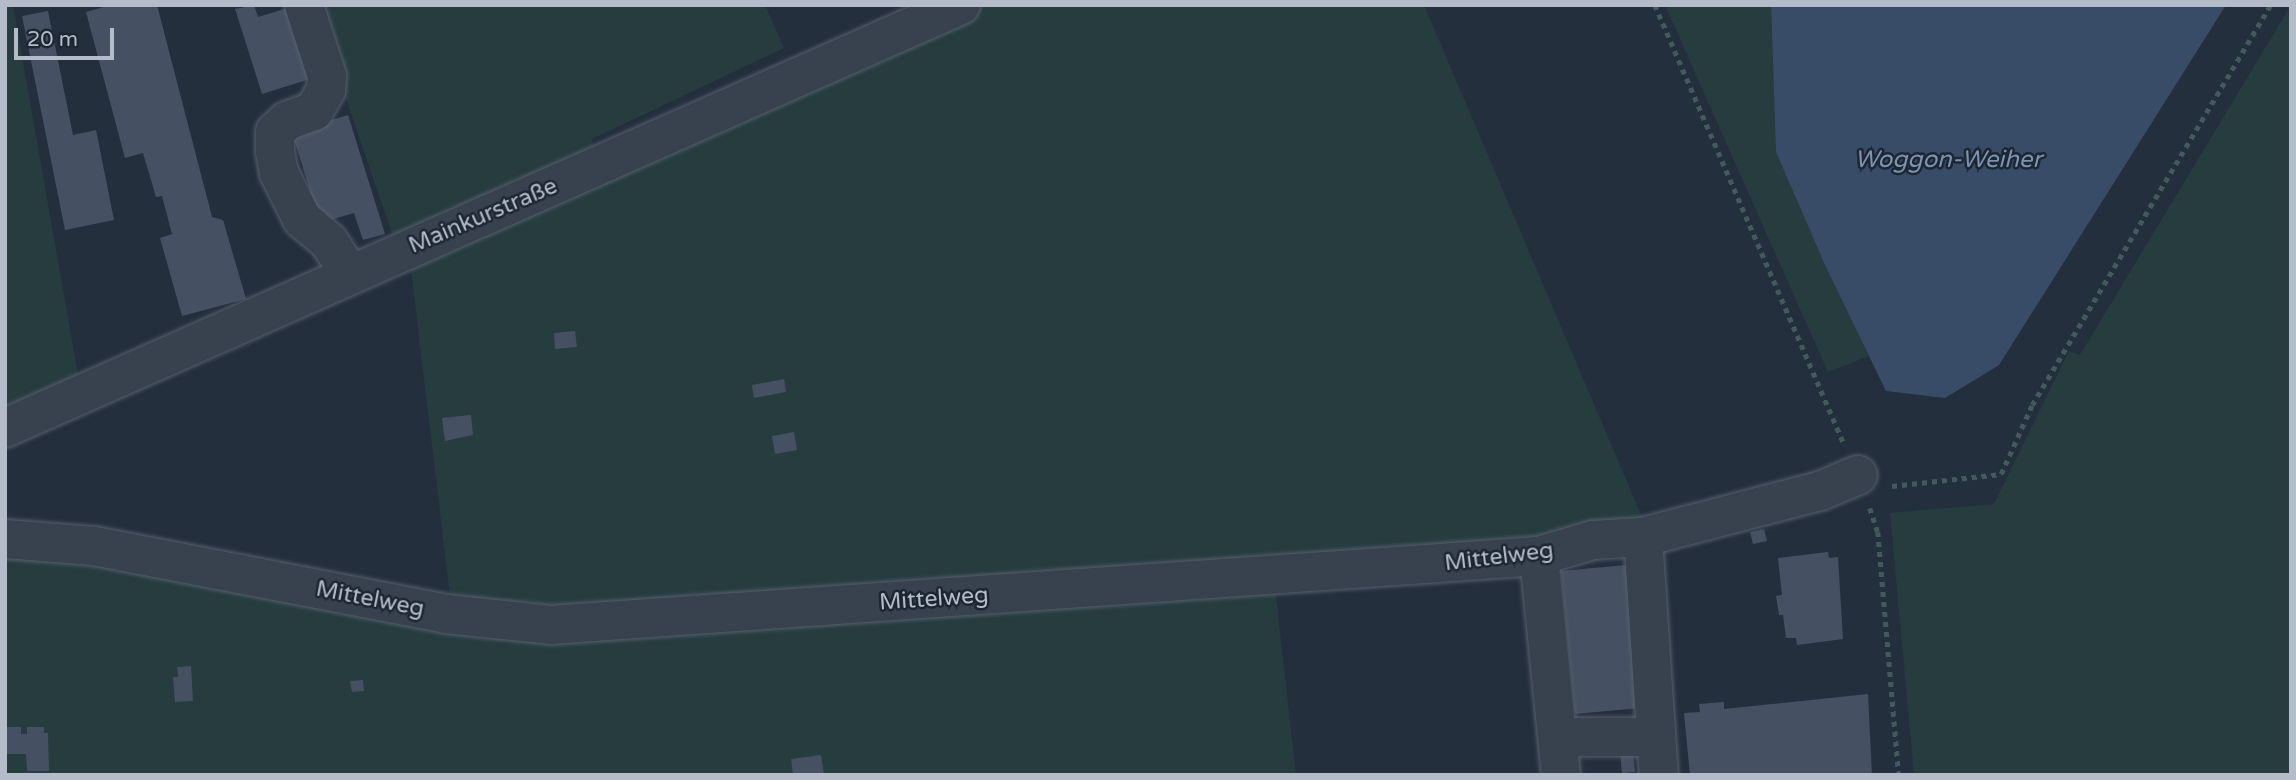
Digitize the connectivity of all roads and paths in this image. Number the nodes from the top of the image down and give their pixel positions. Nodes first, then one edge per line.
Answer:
1 (304, 5) edge
2 (961, 5) edge
3 (1656, 5) edge
4 (2270, 5) edge
5 (350, 274) junction
6 (5, 428) edge
7 (1860, 482) junction
8 (1643, 537) junction
9 (5, 539) edge
10 (1539, 556) junction
11 (1558, 737) junction
12 (1656, 737) junction
13 (1561, 775) edge
14 (1659, 775) edge
15 (1899, 775) edge

1 - 5 lane
2 - 5 lane, Mainkurstraße
3 - 7 path
4 - 7 path
5 - 6 lane, Mainkurstraße
7 - 8 lane, Mittelweg
7 - 15 path
8 - 10 lane, Mittelweg
8 - 12 lane
9 - 10 lane, Mittelweg
10 - 11 lane
11 - 12 lane
11 - 13 lane
12 - 14 lane

